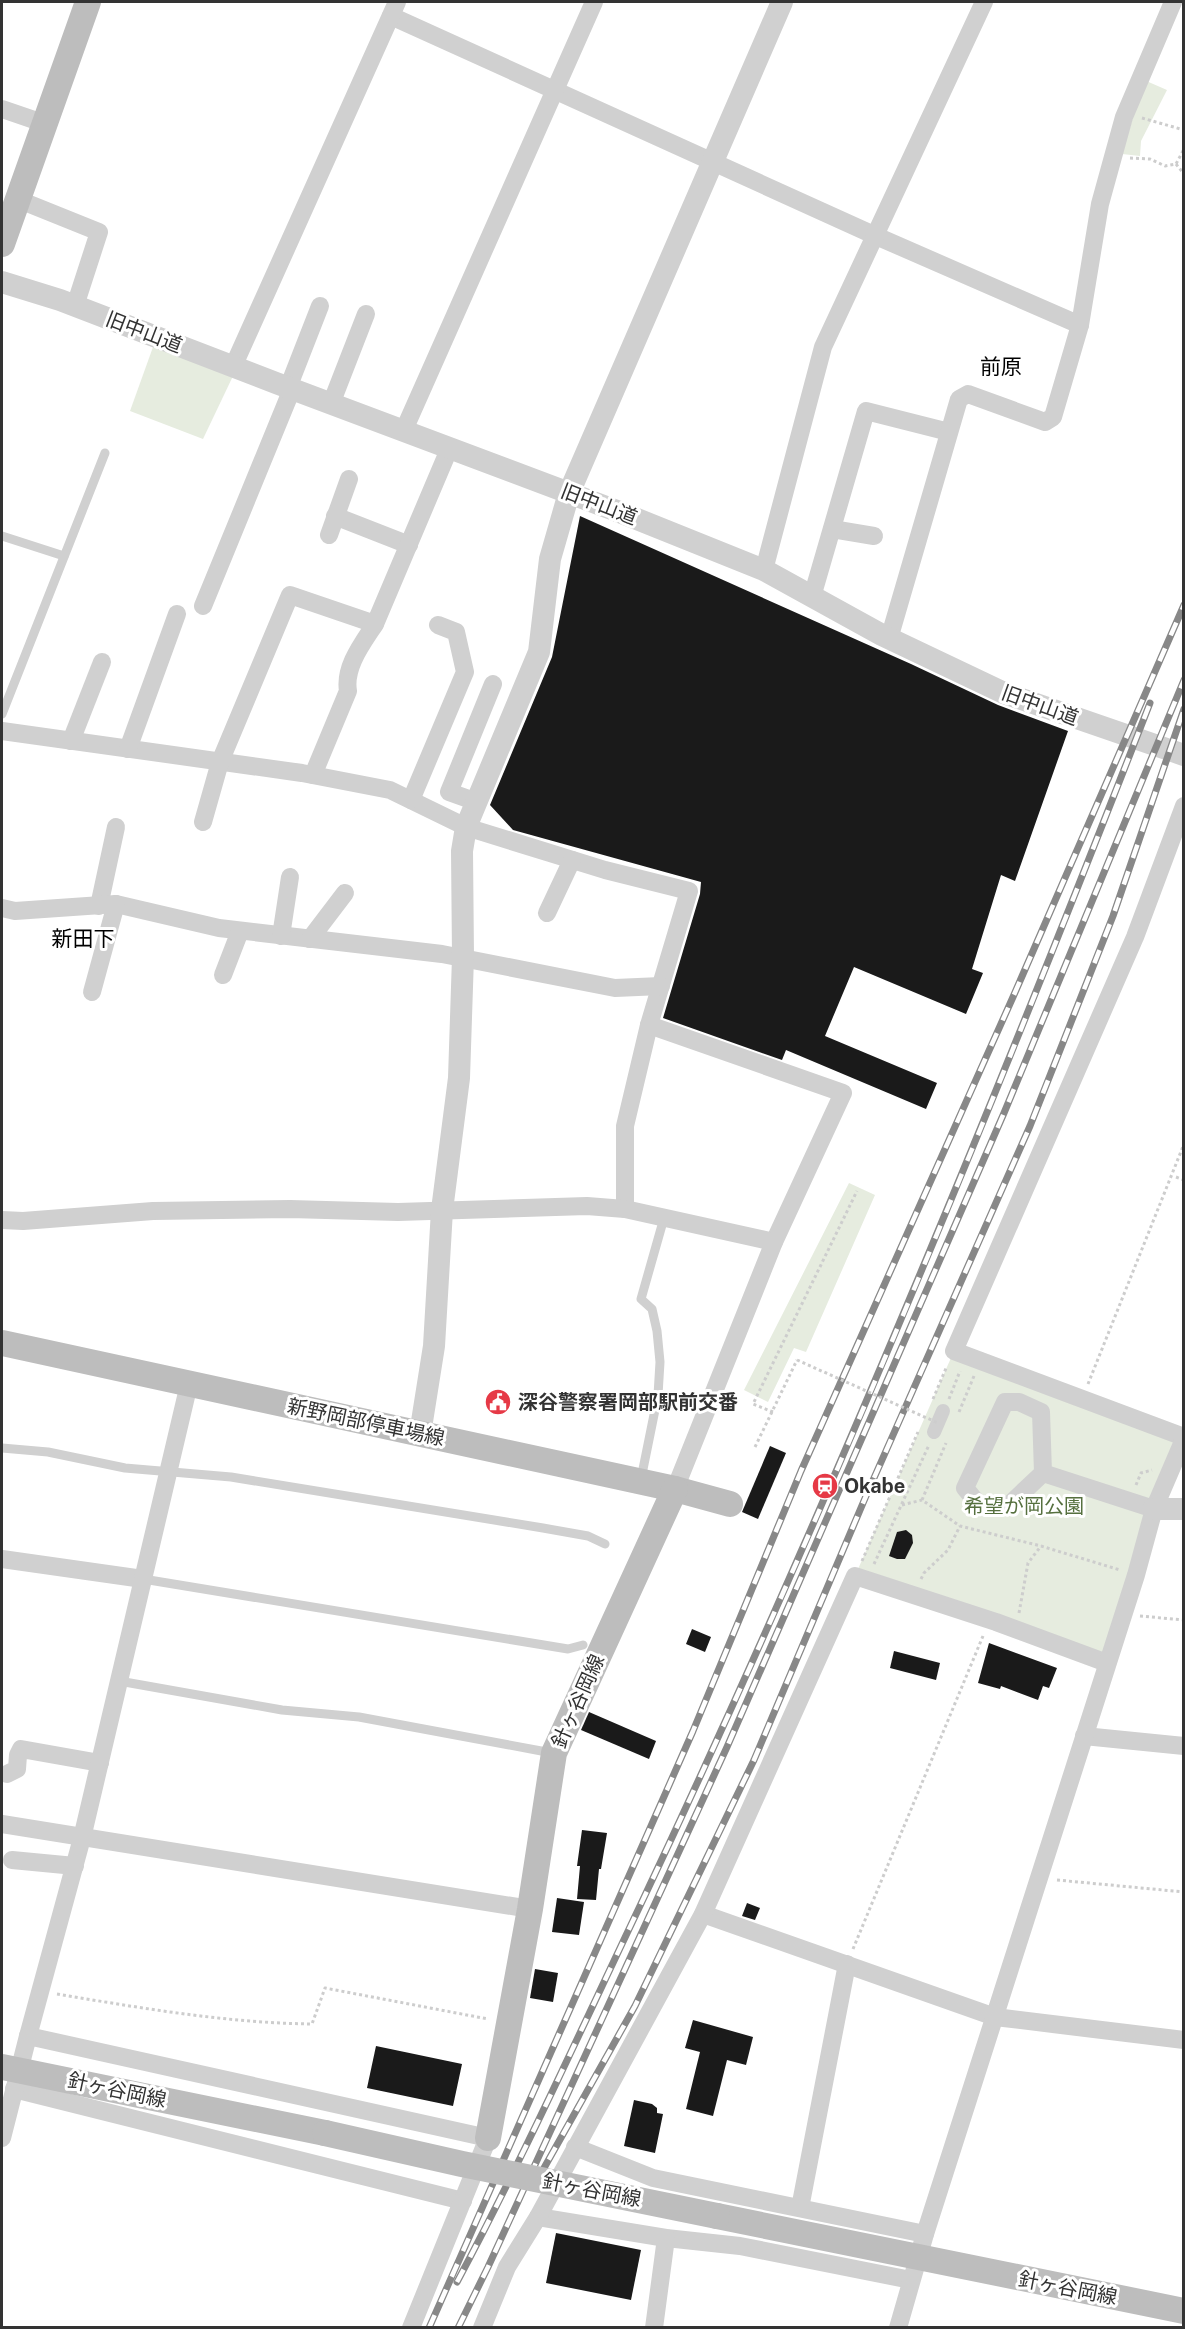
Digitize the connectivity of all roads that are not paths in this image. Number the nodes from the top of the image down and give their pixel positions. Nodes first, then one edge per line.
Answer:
1 (86, 2) edge
2 (594, 2) edge
3 (782, 2) edge
4 (984, 2) edge
5 (1173, 2) edge
6 (394, 9) edge
7 (555, 90) junction
8 (2, 110) edge
9 (43, 123) junction
10 (712, 162) junction
11 (17, 199) junction
12 (876, 236) junction
13 (2, 244) edge
14 (2, 282) edge
15 (75, 306) junction
16 (320, 306) dead end
17 (366, 314) dead end
18 (1080, 324) junction
19 (233, 367) junction
20 (290, 388) junction
21 (331, 404) junction
22 (404, 430) junction
23 (949, 432) junction
24 (450, 447) junction
25 (105, 453) dead end
26 (349, 479) dead end
27 (569, 493) junction
28 (335, 516) junction
29 (832, 529) junction
30 (329, 535) dead end
31 (2, 536) edge
32 (874, 536) dead end
33 (409, 545) junction
34 (64, 556) junction
35 (764, 570) junction
36 (812, 597) junction
37 (203, 606) dead end
38 (177, 614) dead end
39 (375, 624) junction
40 (438, 625) dead end
41 (889, 639) junction
42 (102, 662) dead end
43 (493, 684) dead end
44 (2, 714) edge
45 (2, 731) edge
46 (70, 741) junction
47 (128, 749) junction
48 (1184, 755) edge
49 (220, 762) junction
50 (313, 775) junction
51 (411, 800) junction
52 (477, 802) junction
53 (1184, 806) edge
54 (203, 822) dead end
55 (466, 826) junction
56 (116, 827) dead end
57 (572, 860) junction
58 (290, 877) dead end
59 (345, 893) dead end
60 (107, 905) junction
61 (3, 911) edge
62 (547, 913) dead end
63 (240, 931) junction
64 (281, 936) junction
65 (310, 939) junction
66 (463, 957) junction
67 (223, 975) dead end
68 (661, 986) junction
69 (92, 992) dead end
70 (649, 1025) junction
71 (625, 1209) junction
72 (442, 1210) junction
73 (664, 1218) junction
74 (2, 1220) edge
75 (774, 1242) junction
76 (2, 1343) edge
77 (189, 1384) junction
78 (420, 1434) junction
79 (1184, 1438) edge
80 (2, 1448) edge
81 (168, 1472) junction
82 (1043, 1473) junction
83 (640, 1482) junction
84 (675, 1489) junction
85 (730, 1504) dead end
86 (1154, 1509) junction
87 (1184, 1509) edge
88 (605, 1544) dead end
89 (2, 1559) edge
90 (144, 1579) junction
91 (583, 1645) dead end
92 (1107, 1663) junction
93 (119, 1681) junction
94 (1084, 1736) junction
95 (1184, 1746) edge
96 (554, 1753) junction
97 (100, 1763) junction
98 (7, 1774) dead end
99 (2, 1824) edge
100 (82, 1838) junction
101 (12, 1860) dead end
102 (75, 1866) junction
103 (530, 1909) junction
104 (703, 1914) junction
105 (847, 1964) junction
106 (995, 2017) junction
107 (27, 2036) junction
108 (1184, 2040) edge
109 (11, 2075) edge
110 (2, 2138) edge
111 (488, 2138) junction
112 (575, 2147) junction
113 (463, 2201) junction
114 (800, 2208) junction
115 (538, 2217) junction
116 (666, 2238) junction
117 (918, 2257) junction
118 (1184, 2312) edge
119 (411, 2328) edge
120 (482, 2328) edge
121 (654, 2328) edge
122 (898, 2328) edge

1 - 9 main road
2 - 7 street
3 - 10 street
4 - 12 street
5 - 18 street
6 - 7 street
6 - 19 street
7 - 10 street
7 - 22 street
8 - 9 street
9 - 11 main road
10 - 12 street
10 - 27 street
11 - 13 main road
11 - 15 street
12 - 18 street
12 - 35 street
14 - 15 street, 旧中山道
15 - 19 street, 旧中山道
16 - 20 street
17 - 21 street
18 - 23 street
19 - 20 street, 旧中山道
20 - 21 street, 旧中山道
20 - 37 street
21 - 22 street, 旧中山道
22 - 24 street, 旧中山道
23 - 29 street
23 - 41 street
24 - 27 street, 旧中山道
24 - 33 street
25 - 34 lane
26 - 28 street
27 - 35 street, 旧中山道
27 - 52 street
28 - 30 street
28 - 33 street
29 - 32 street
29 - 36 street
31 - 34 lane
33 - 39 street
34 - 44 lane
35 - 36 street, 旧中山道
36 - 41 street, 旧中山道
38 - 47 street
39 - 49 street
39 - 50 street
40 - 51 street
41 - 48 street, 旧中山道
42 - 46 street
43 - 52 street
45 - 46 street
46 - 47 street
47 - 49 street
49 - 50 street
49 - 54 street
50 - 51 street
51 - 55 street
52 - 55 street
53 - 79 street
55 - 57 street
55 - 66 street
56 - 60 street
57 - 62 street
57 - 68 street
58 - 64 street
59 - 65 street
60 - 61 street
60 - 63 street
60 - 69 street
63 - 64 street
63 - 67 street
64 - 65 street
65 - 66 street
66 - 68 street
66 - 72 street
68 - 70 street
70 - 71 street
70 - 75 street
71 - 72 street
71 - 73 street
72 - 74 street
72 - 78 street
73 - 75 street
73 - 83 lane
75 - 84 street
76 - 77 main road, 新野岡部停車場線
77 - 78 main road, 新野岡部停車場線
77 - 81 street
78 - 83 main road, 新野岡部停車場線
79 - 86 street
80 - 81 lane
81 - 88 lane
81 - 90 street
82 - 82 street
82 - 86 street
83 - 84 main road, 新野岡部停車場線
84 - 85 main road, 新野岡部停車場線
84 - 96 main road, 針ヶ谷岡線
86 - 87 street
86 - 92 street
89 - 90 street
90 - 91 lane
90 - 93 street
92 - 94 street
92 - 104 street
93 - 96 lane
93 - 97 street
94 - 95 street
94 - 106 street
96 - 103 main road, 針ヶ谷岡線
97 - 98 street
97 - 100 street
99 - 100 street
100 - 102 street
100 - 103 street
101 - 102 street
102 - 107 street
103 - 111 main road, 針ヶ谷岡線
104 - 105 street
104 - 112 street
105 - 106 street
105 - 114 street
106 - 108 street
106 - 117 street
107 - 109 street
107 - 111 street
109 - 110 street
109 - 113 street
109 - 117 main road, 針ヶ谷岡線, bridge
111 - 113 street
112 - 114 street
112 - 115 street
113 - 119 street
114 - 117 street
115 - 116 street
115 - 120 street
116 - 117 street
116 - 121 street
117 - 118 main road, 針ヶ谷岡線
117 - 122 street

